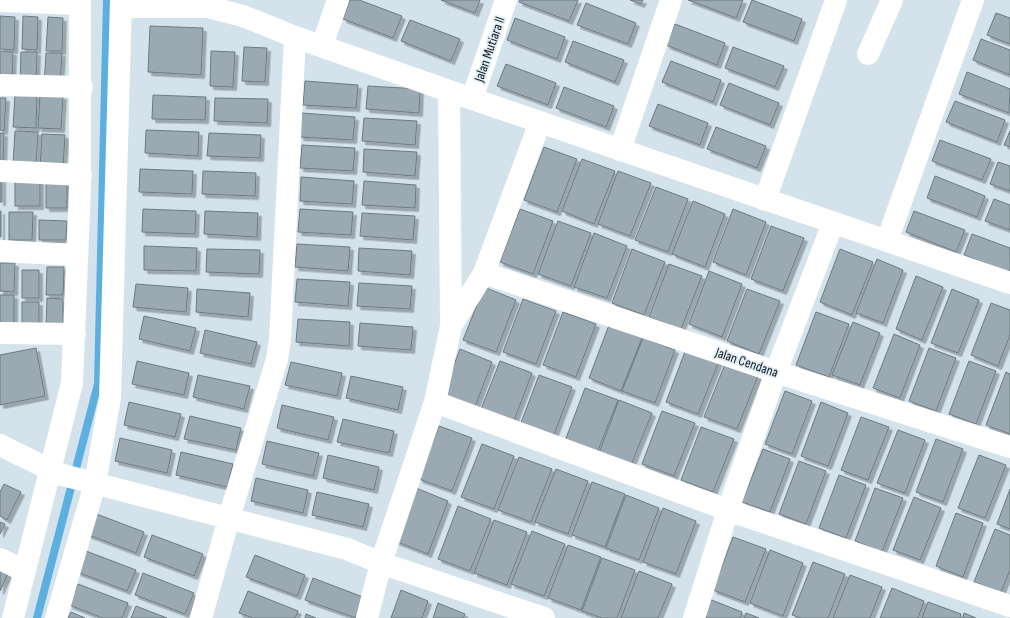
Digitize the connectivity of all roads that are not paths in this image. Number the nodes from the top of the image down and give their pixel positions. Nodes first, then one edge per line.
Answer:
1 (338, 0) edge
2 (506, 0) edge
3 (671, 0) edge
4 (836, 0) edge
5 (892, 0) edge
6 (973, 0) edge
7 (0, 1) edge
8 (80, 2) edge
9 (121, 3) edge
10 (295, 37) junction
11 (322, 46) junction
12 (868, 54) dead end
13 (0, 85) edge
14 (82, 88) junction
15 (449, 91) junction
16 (472, 99) junction
17 (540, 122) junction
18 (620, 150) junction
19 (0, 171) edge
20 (80, 175) junction
21 (765, 200) junction
22 (833, 223) junction
23 (888, 241) junction
24 (0, 251) edge
25 (77, 255) junction
26 (484, 273) junction
27 (1010, 283) edge
28 (450, 326) junction
29 (0, 333) edge
30 (75, 334) junction
31 (776, 372) junction
32 (435, 402) junction
33 (0, 445) edge
34 (1010, 447) edge
35 (55, 472) junction
36 (89, 482) junction
37 (728, 510) junction
38 (228, 518) junction
39 (0, 559) edge
40 (380, 563) junction
41 (25, 571) junction
42 (1010, 606) edge
43 (13, 618) edge
44 (56, 618) edge
45 (201, 618) edge
46 (367, 618) edge
47 (544, 618) edge
48 (694, 618) edge

1 - 11 street
2 - 16 street, Jalan Mutiara II
3 - 18 street
4 - 21 street
5 - 12 street
6 - 23 street
7 - 8 street
8 - 14 street
9 - 10 street
9 - 36 street
10 - 11 street
10 - 38 street
11 - 15 street
13 - 14 street
14 - 20 street
15 - 16 street
15 - 28 street
16 - 17 street
17 - 18 street
17 - 26 street
18 - 21 street
19 - 20 street
20 - 25 street
21 - 22 street
22 - 23 street
22 - 31 street
23 - 27 street
24 - 25 street
25 - 30 street
26 - 28 street
26 - 31 street, Jalan Cendana
28 - 32 street
29 - 30 street
30 - 35 street
31 - 34 street, Jalan Cendana
31 - 37 street
32 - 37 street
32 - 40 street
33 - 35 street
35 - 36 street
35 - 41 street
36 - 38 street
36 - 44 street
37 - 42 street
37 - 48 street
38 - 40 street
38 - 45 street
39 - 41 street
40 - 46 street
40 - 47 street
41 - 43 street

